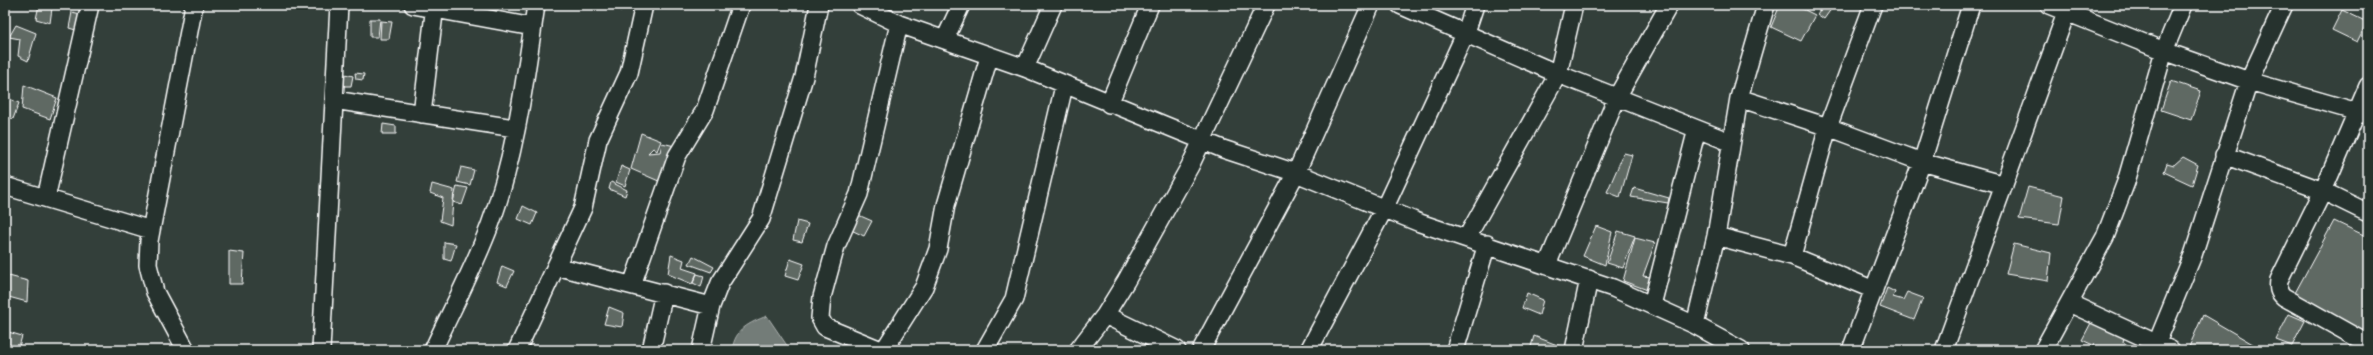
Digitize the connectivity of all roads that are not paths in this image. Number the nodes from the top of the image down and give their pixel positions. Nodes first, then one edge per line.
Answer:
1 (90, 5) edge
2 (194, 5) edge
3 (340, 5) edge
4 (413, 5) edge
5 (536, 5) edge
6 (644, 5) edge
7 (742, 5) edge
8 (819, 5) edge
9 (961, 5) edge
10 (1053, 5) edge
11 (1150, 5) edge
12 (1266, 5) edge
13 (1371, 5) edge
14 (1400, 5) edge
15 (1475, 5) edge
16 (1574, 5) edge
17 (1669, 5) edge
18 (1766, 5) edge
19 (1873, 5) edge
20 (1971, 5) edge
21 (2050, 5) edge
22 (2183, 5) edge
23 (2284, 5) edge
24 (865, 6) edge
25 (435, 7) edge
26 (2068, 8) edge
27 (899, 24) junction
28 (533, 27) junction
29 (1466, 32) junction
30 (945, 39) junction
31 (2164, 51) junction
32 (990, 57) junction
33 (1025, 68) junction
34 (1558, 74) junction
35 (2249, 81) junction
36 (1064, 86) junction
37 (2368, 86) edge
38 (1617, 97) junction
39 (1739, 98) junction
40 (334, 100) junction
41 (1109, 104) junction
42 (2362, 112) edge
43 (422, 114) junction
44 (1828, 127) junction
45 (515, 128) junction
46 (1697, 129) junction
47 (1202, 140) junction
48 (1730, 142) junction
49 (2224, 155) junction
50 (1922, 162) junction
51 (1296, 173) junction
52 (2004, 185) junction
53 (5, 186) edge
54 (2323, 191) junction
55 (46, 198) junction
56 (1384, 209) junction
57 (2368, 213) edge
58 (151, 230) junction
59 (1716, 236) junction
60 (1467, 237) junction
61 (1487, 244) junction
62 (1792, 256) junction
63 (1547, 265) junction
64 (556, 266) junction
65 (1589, 279) junction
66 (632, 285) junction
67 (1874, 290) junction
68 (664, 293) junction
69 (2069, 303) junction
70 (1652, 305) junction
71 (712, 306) junction
72 (1105, 315) junction
73 (1695, 325) junction
74 (1717, 343) edge
75 (2368, 344) edge
76 (2161, 348) edge
77 (186, 350) edge
78 (321, 350) edge
79 (434, 350) edge
80 (517, 350) edge
81 (651, 350) edge
82 (701, 350) edge
83 (880, 350) edge
84 (884, 350) edge
85 (985, 350) edge
86 (1078, 350) edge
87 (1177, 350) edge
88 (1201, 350) edge
89 (1309, 350) edge
90 (1455, 350) edge
91 (1574, 350) edge
92 (1741, 350) edge
93 (1851, 350) edge
94 (1944, 350) edge
95 (2044, 350) edge

1 - 55 street
2 - 58 street
3 - 40 street
4 - 25 street
5 - 28 street
6 - 64 street
7 - 66 street
8 - 71 street
9 - 30 street
10 - 33 street
11 - 41 street
12 - 47 street
13 - 51 street
14 - 29 street
15 - 29 street
16 - 34 street
17 - 38 street
18 - 39 street
19 - 44 street
20 - 50 street
21 - 26 street
22 - 31 street
23 - 35 street
24 - 27 street
25 - 28 street
25 - 43 street
26 - 31 street
26 - 52 street
27 - 30 street
27 - 83 street
28 - 45 street
29 - 34 street
29 - 56 street
30 - 32 street
31 - 35 street
31 - 69 street
32 - 33 street
32 - 84 street
33 - 36 street
34 - 38 street
34 - 60 street
35 - 42 street
35 - 49 street
36 - 41 street
36 - 85 street
37 - 42 street
38 - 46 street
38 - 63 street
39 - 44 street
39 - 48 street
40 - 43 street
40 - 78 street
41 - 47 street
42 - 54 street
43 - 45 street
44 - 50 street
44 - 62 street
45 - 79 street
46 - 48 street
46 - 70 street
47 - 51 street
47 - 72 street
48 - 59 street
49 - 54 street
49 - 76 street
50 - 52 street
50 - 67 street
51 - 56 street
51 - 88 street
52 - 94 street
53 - 55 street
54 - 57 street
54 - 75 street
55 - 58 street
56 - 60 street
56 - 89 street
58 - 77 street
59 - 62 street
59 - 73 street
60 - 61 street
61 - 63 street
61 - 90 street
62 - 67 street
63 - 65 street
64 - 66 street
64 - 80 street
65 - 70 street
65 - 91 street
66 - 68 street
67 - 93 street
68 - 71 street
68 - 81 street
69 - 76 street
69 - 95 street
70 - 73 street
71 - 82 street
72 - 86 street
72 - 87 street
73 - 74 street
74 - 92 street

